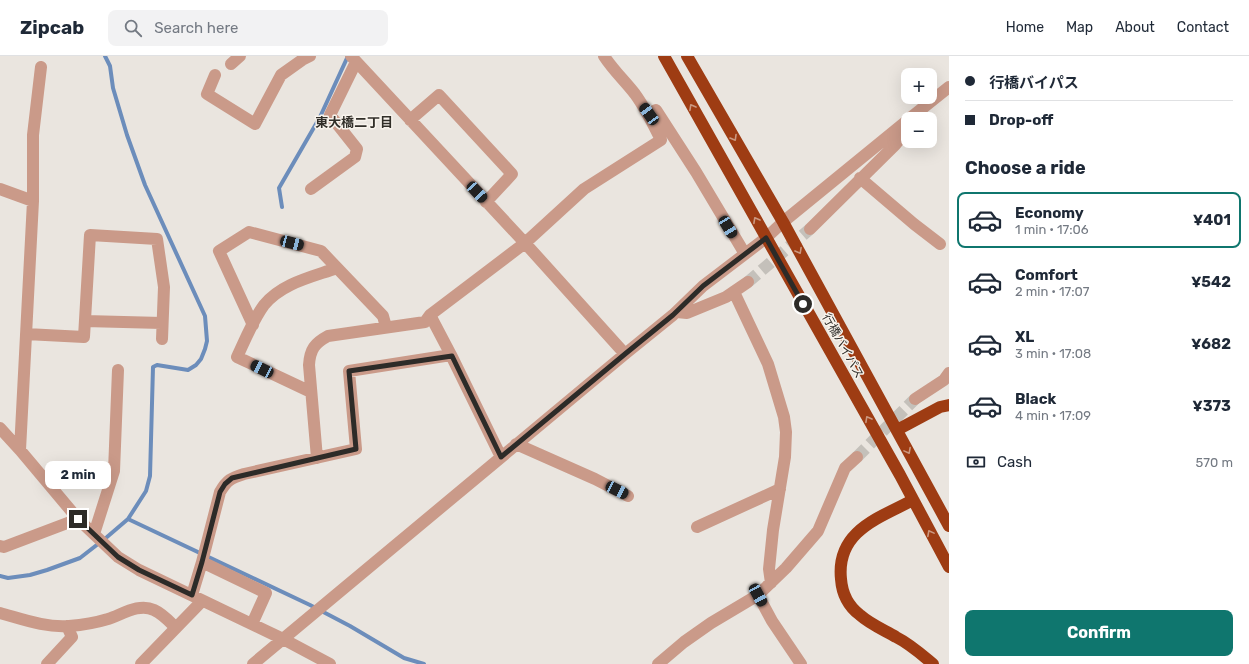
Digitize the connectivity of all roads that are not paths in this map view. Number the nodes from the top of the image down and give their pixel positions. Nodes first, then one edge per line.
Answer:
1 (310, 56) edge
2 (604, 56) edge
3 (664, 56) edge
4 (687, 56) edge
5 (353, 59) edge
6 (41, 67) dead end
7 (215, 75) dead end
8 (949, 87) edge
9 (918, 112) edge
10 (649, 114) junction
11 (410, 120) junction
12 (901, 126) edge
13 (901, 138) edge
14 (860, 178) junction
15 (0, 189) edge
16 (311, 189) dead end
17 (33, 201) junction
18 (486, 202) junction
19 (783, 222) junction
20 (810, 229) tunnel mouth
21 (766, 238) junction
22 (524, 243) junction
23 (940, 244) dead end
24 (745, 254) junction
25 (338, 268) junction
26 (748, 282) tunnel mouth
27 (734, 292) junction
28 (677, 312) junction
29 (430, 315) junction
30 (85, 321) junction
31 (162, 323) junction
32 (253, 325) junction
33 (386, 327) junction
34 (26, 334) junction
35 (162, 339) dead end
36 (625, 354) junction
37 (452, 356) junction
38 (118, 370) dead end
39 (947, 378) edge
40 (311, 392) junction
41 (915, 399) tunnel mouth
42 (949, 405) edge
43 (0, 428) edge
44 (897, 430) junction
45 (516, 444) junction
46 (20, 450) junction
47 (501, 457) junction
48 (857, 457) tunnel mouth
49 (317, 458) junction
50 (780, 489) junction
51 (628, 496) dead end
52 (913, 500) junction
53 (78, 519) junction
54 (949, 526) edge
55 (697, 527) dead end
56 (94, 534) junction
57 (0, 546) edge
58 (202, 562) junction
59 (949, 567) edge
60 (771, 583) junction
61 (758, 595) junction
62 (197, 598) junction
63 (0, 613) edge
64 (252, 624) junction
65 (68, 626) junction
66 (176, 628) junction
67 (283, 639) junction
68 (47, 664) edge
69 (141, 664) edge
70 (253, 664) edge
71 (330, 664) edge
72 (658, 664) edge
73 (801, 664) edge
74 (933, 664) edge

1 - 7 street
2 - 10 street
21 -> 3 highway, 行橋バイパス
4 -> 19 highway, 行橋バイパス
5 - 11 street
5 - 16 street
6 - 17 street
8 - 9 street
10 - 22 street
10 - 24 street
11 - 18 street
11 - 18 street
12 - 19 street
13 - 14 street
14 - 20 street
14 - 23 street
15 - 17 street
17 - 34 street
18 - 22 street
19 - 21 street
19 -> 44 highway, 行橋バイパス
21 - 24 street
52 -> 21 highway, 行橋バイパス
22 - 29 street
22 - 36 street
24 - 28 street
25 - 32 street
25 - 32 street
25 - 33 street
26 - 27 street
27 - 28 street
27 - 50 street
28 - 36 street
29 - 33 street
29 - 37 street
30 - 31 street
30 - 31 street
30 - 34 street
31 - 35 street
32 - 40 street
33 - 40 street
34 - 46 street
36 - 45 street
37 - 47 street
37 - 49 street
38 - 56 street
39 - 41 street
40 - 49 street
42 - 44 highway
43 - 46 street
44 -> 54 highway, 行橋バイパス
45 - 47 street
45 - 51 street
46 - 53 street
47 - 67 street
48 - 60 street
49 - 58 street
50 - 55 street
50 - 60 street
59 -> 52 highway, 行橋バイパス
52 - 74 highway
53 - 56 street
53 - 57 street
56 - 62 street
58 - 62 street
58 - 64 street
60 - 61 street
61 - 72 street
61 - 73 street
62 - 64 street
62 - 66 street
63 - 65 street
64 - 67 street
65 - 66 street
65 - 68 street
66 - 69 street
67 - 70 street
67 - 71 street

